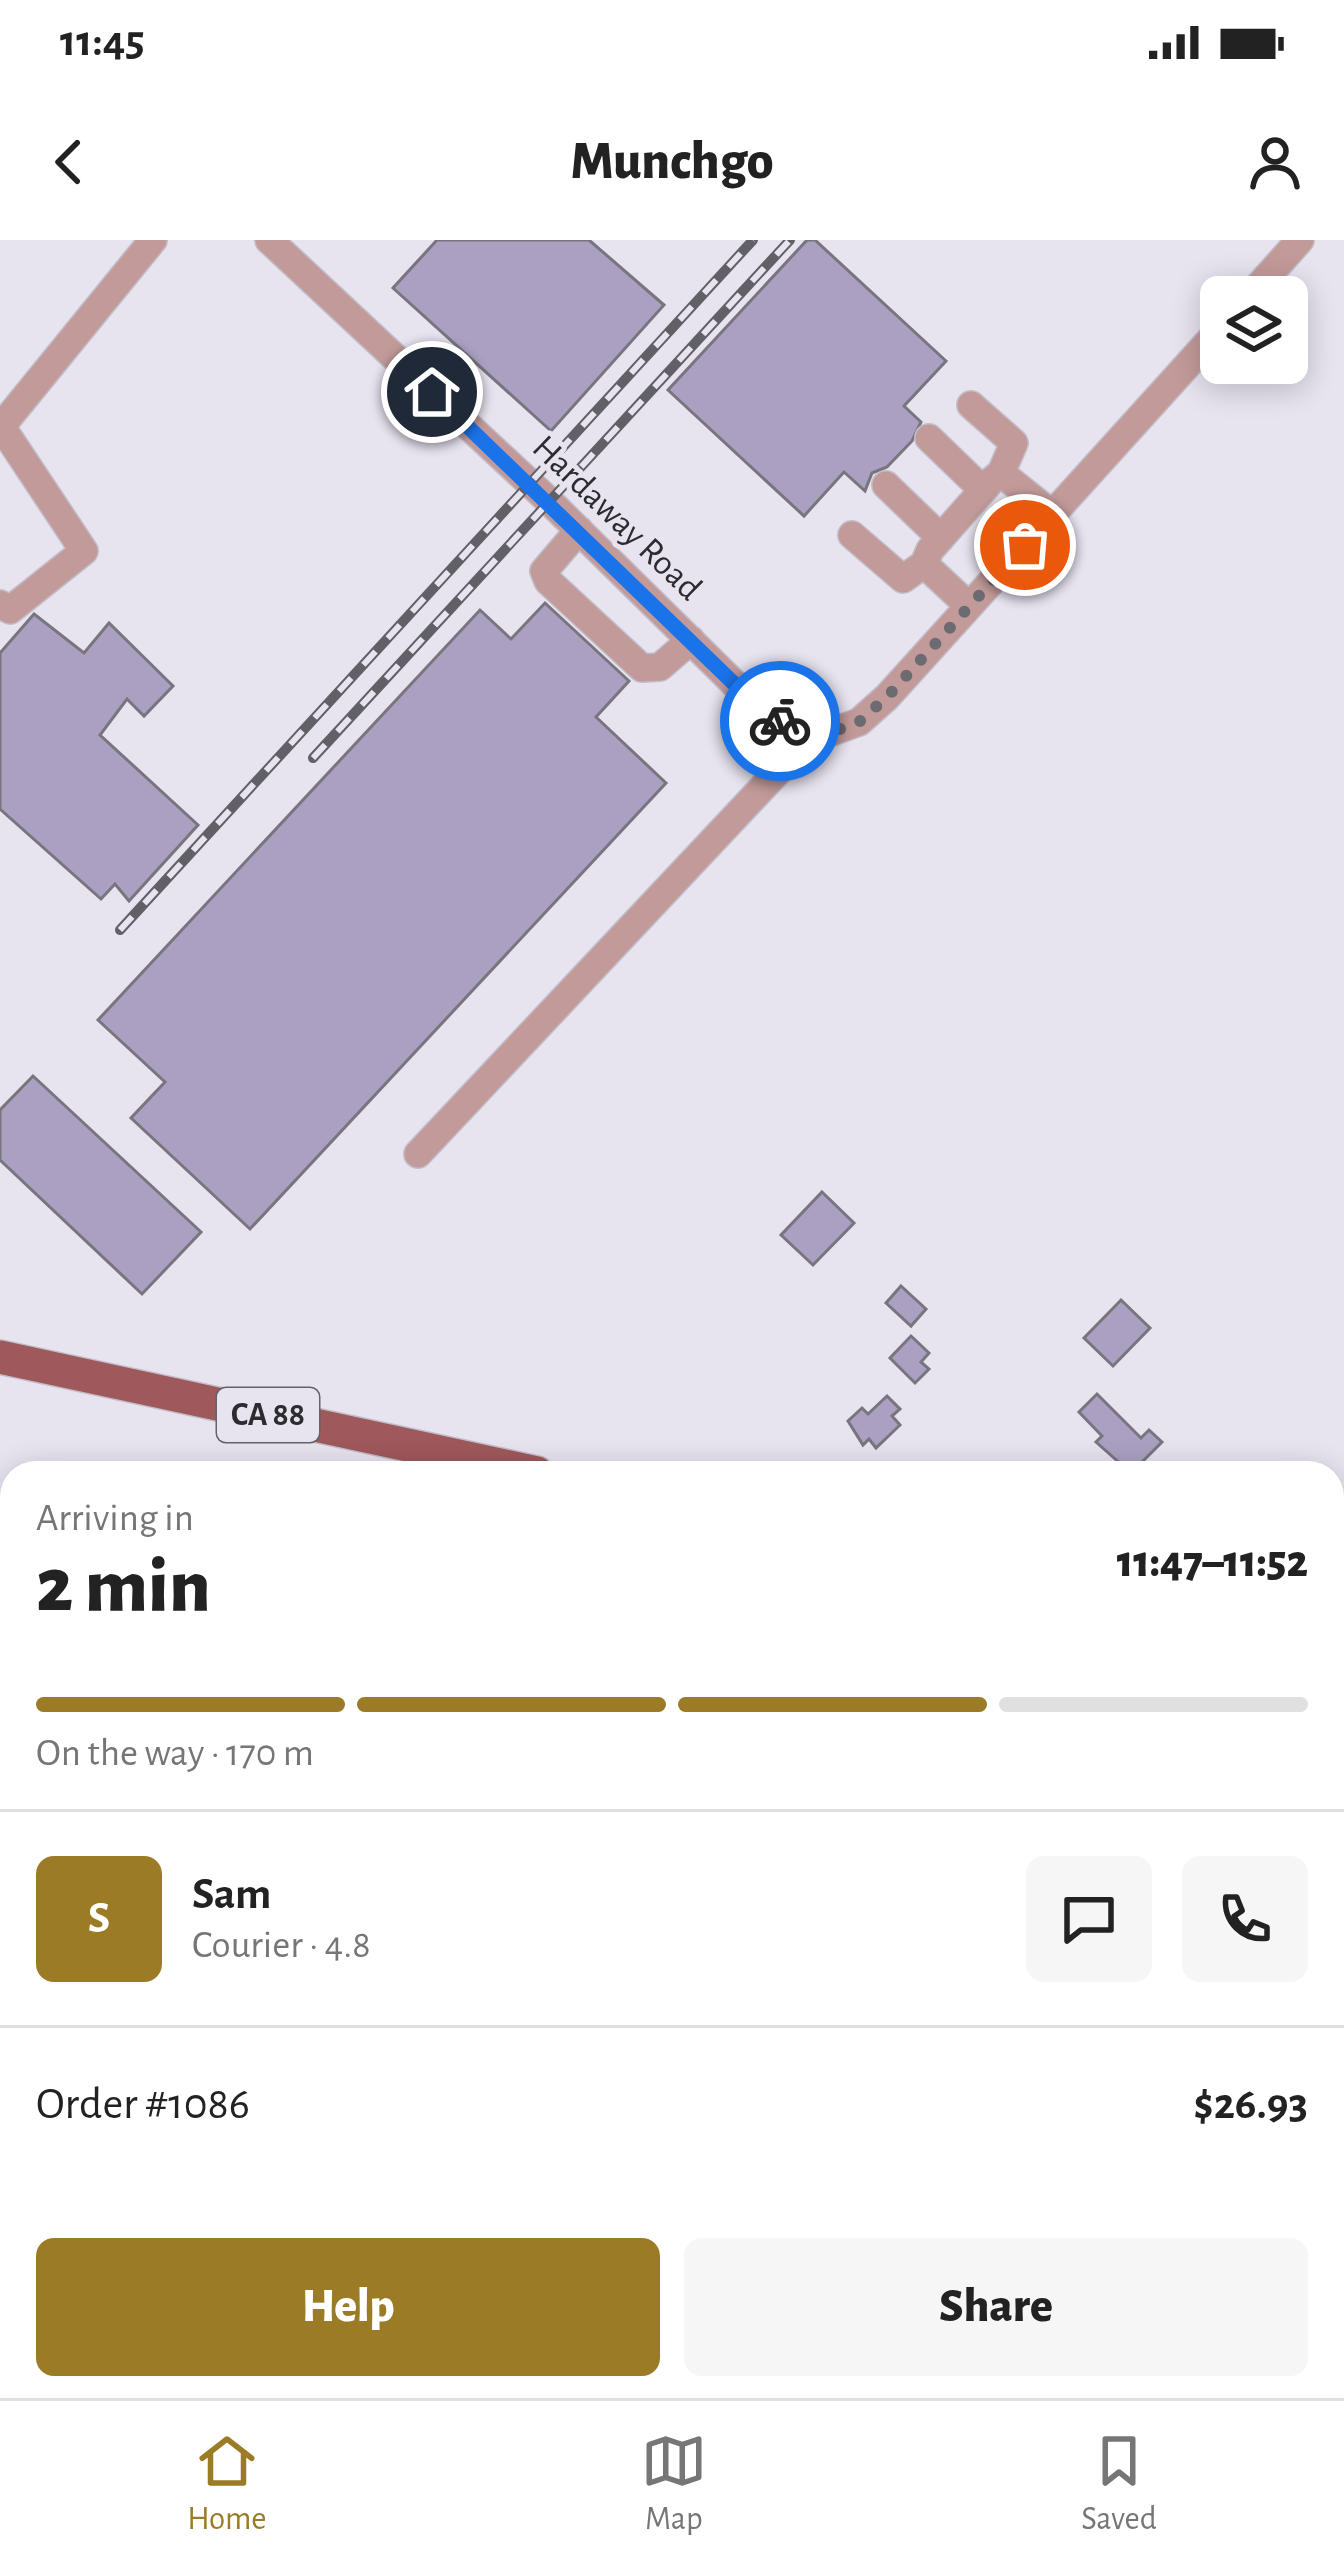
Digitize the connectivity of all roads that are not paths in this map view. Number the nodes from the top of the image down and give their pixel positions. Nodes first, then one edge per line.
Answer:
1 (153, 240) edge
2 (268, 240) edge
3 (1300, 240) edge
4 (1268, 276) edge
5 (1200, 351) edge
6 (971, 405) dead end
7 (1, 427) edge
8 (929, 438) dead end
9 (992, 482) junction
10 (886, 485) dead end
11 (1052, 514) junction
12 (578, 530) junction
13 (852, 535) dead end
14 (941, 538) junction
15 (925, 565) junction
16 (0, 604) edge
17 (969, 606) junction
18 (691, 640) junction
19 (813, 735) junction
20 (418, 1154) dead end
21 (0, 1357) edge
22 (481, 1461) edge

1 - 7 street
2 - 12 street, Hardaway Road
3 - 4 street
5 - 11 street
6 - 9 street
7 - 16 street
8 - 9 street
9 - 11 street
9 - 14 street
10 - 14 street
11 - 17 street
12 - 18 street, Hardaway Road
12 - 18 street
13 - 15 street
14 - 15 street
15 - 17 street
17 - 19 street
18 - 19 street, Hardaway Road
19 - 20 street
21 - 22 main road, CA 88

